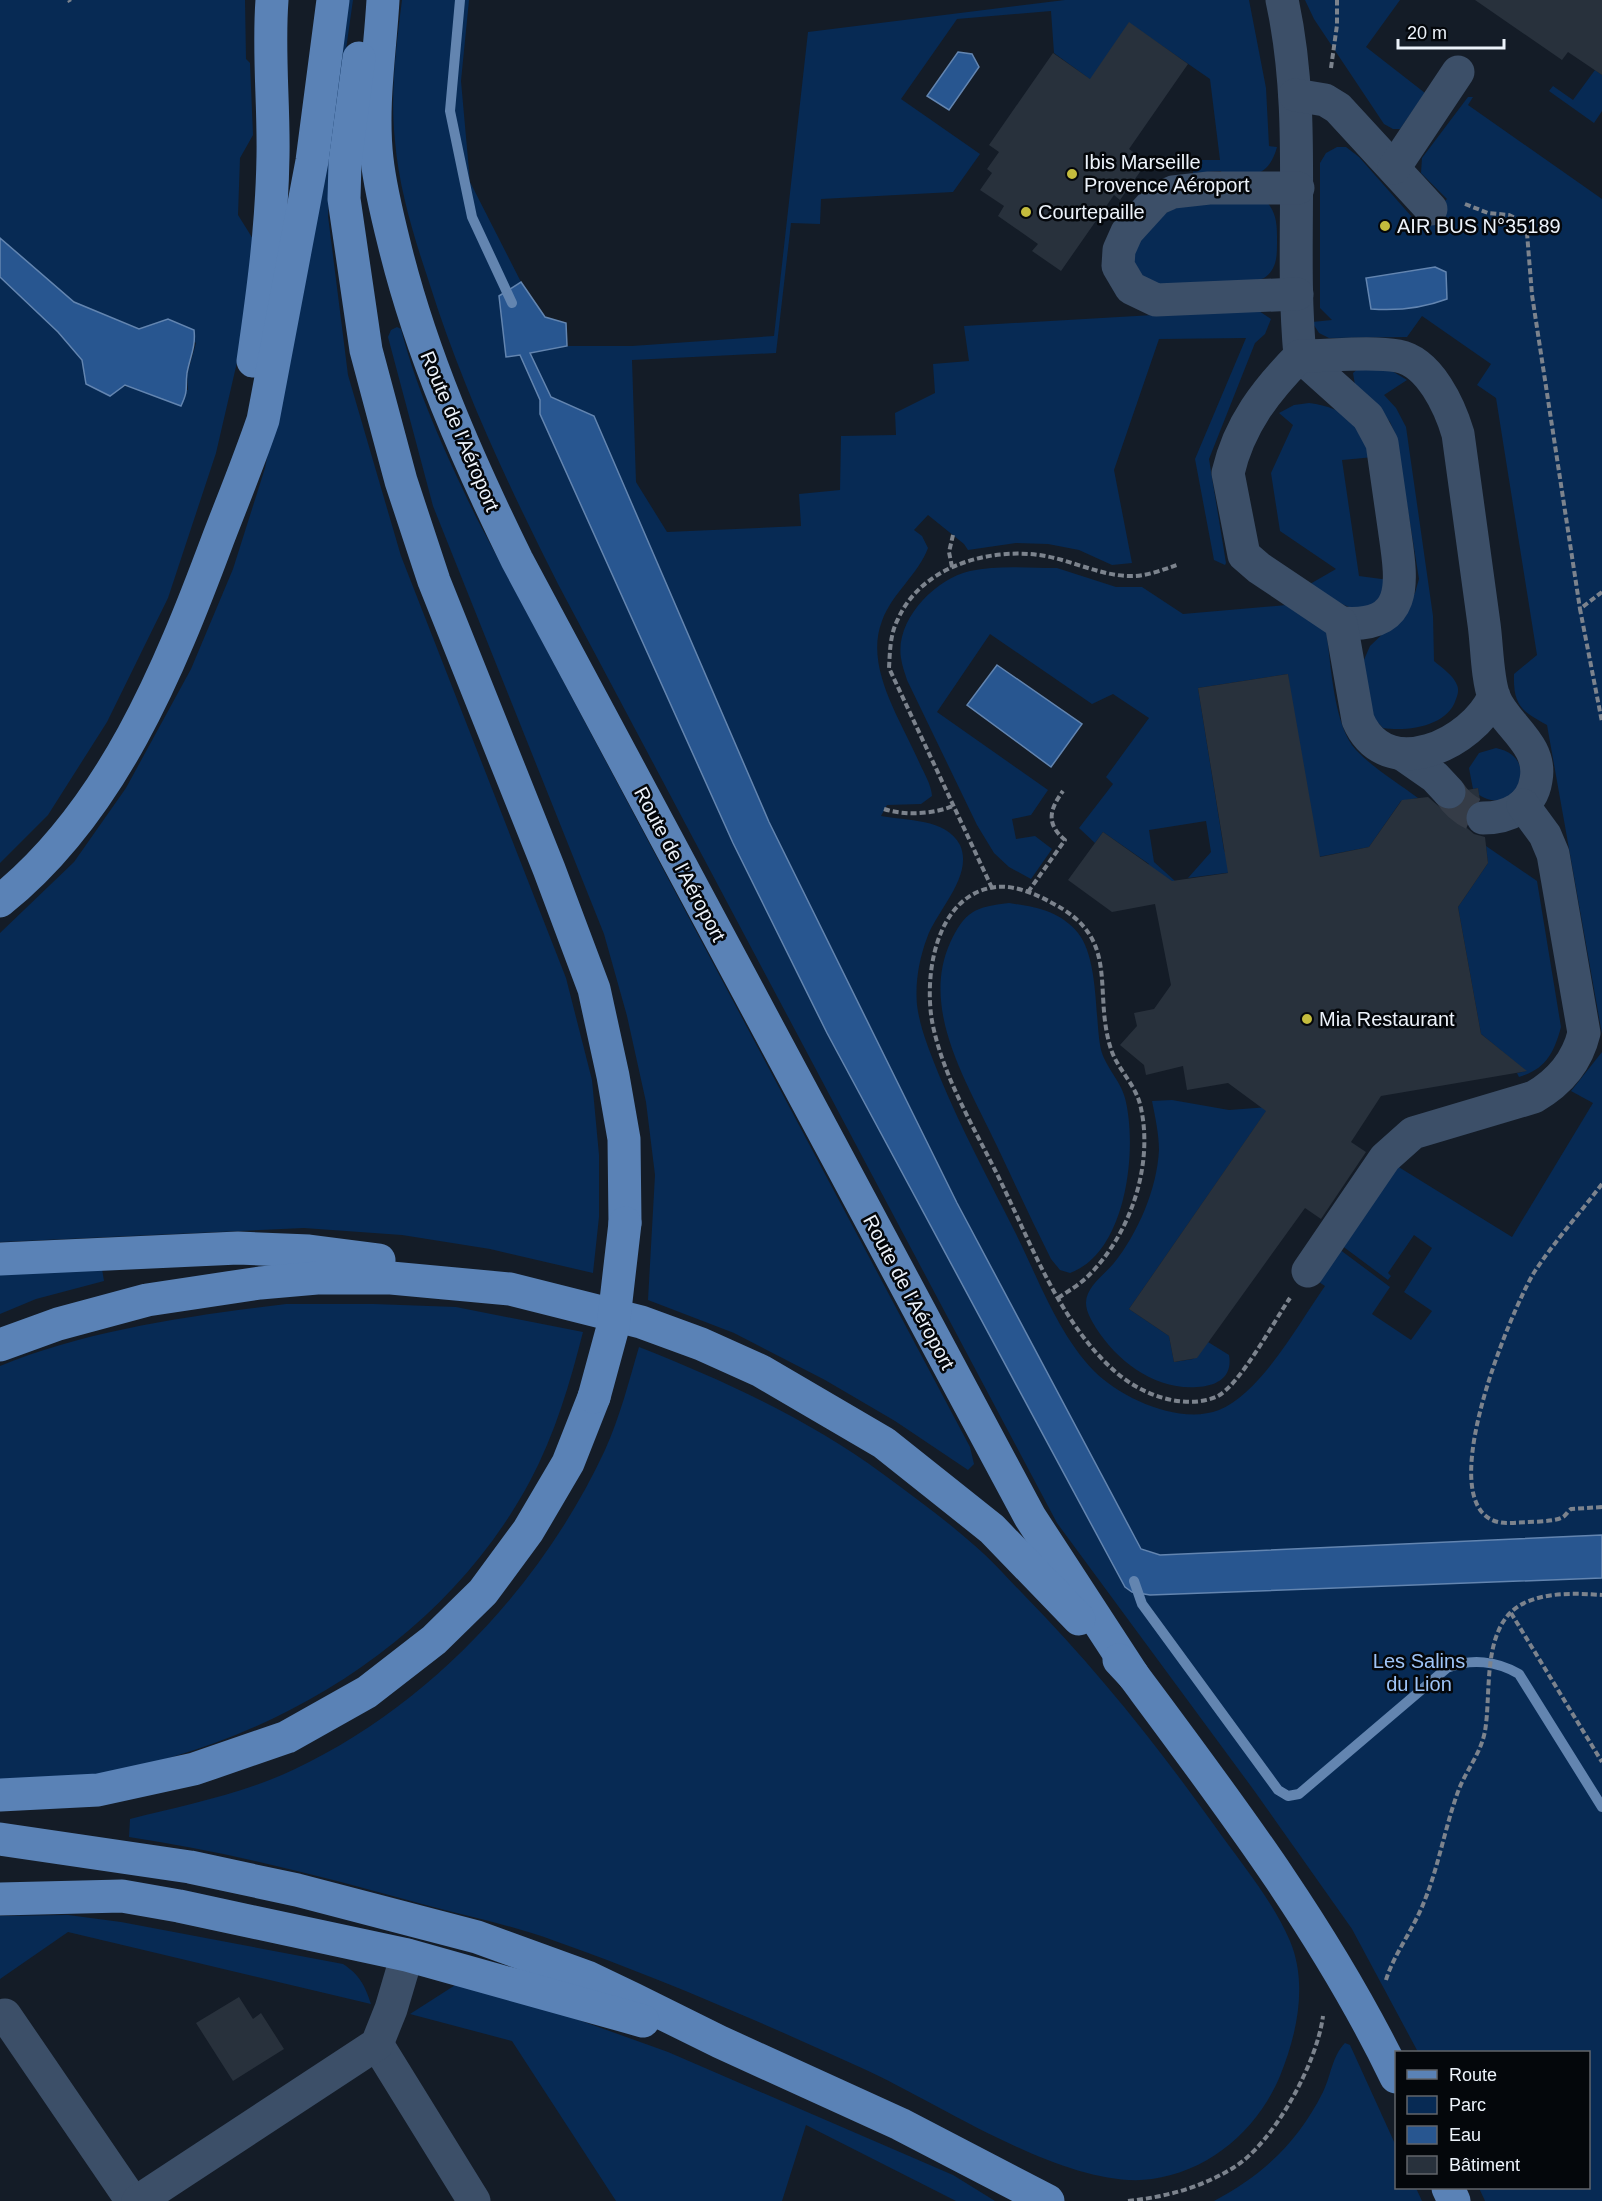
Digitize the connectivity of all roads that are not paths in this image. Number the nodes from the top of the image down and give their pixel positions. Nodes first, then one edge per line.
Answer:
1 (272, 0) edge
2 (333, 0) edge
3 (370, 0) edge
4 (383, 0) edge
5 (1282, 0) edge
6 (1458, 72) dead end
7 (1310, 98) junction
8 (1394, 168) junction
9 (1298, 188) junction
10 (1431, 209) road end
11 (1297, 308) junction
12 (1300, 356) junction
13 (217, 542) junction
14 (1341, 623) junction
15 (1494, 696) junction
16 (1402, 754) junction
17 (1449, 792) tunnel mouth
18 (1523, 805) junction
19 (1483, 818) tunnel mouth
20 (0, 901) edge
21 (0, 1259) edge
22 (1308, 1271) road end
23 (510, 1288) junction
24 (0, 1345) edge
25 (1133, 1676) junction
26 (0, 1795) edge
27 (0, 1839) edge
28 (0, 1899) edge
29 (406, 1955) junction
30 (5, 2015) dead end
31 (720, 2043) junction
32 (377, 2044) junction
33 (1395, 2075) edge
34 (132, 2201) edge
35 (138, 2201) edge
36 (474, 2201) edge
37 (1048, 2201) edge

1 - 13 main road
2 - 13 main road
3 - 26 main road, bridge
4 - 25 main road, Route de l'Aéroport
5 - 7 street
6 - 8 street
7 - 8 street
7 - 9 street
8 - 10 street
9 - 11 street
9 - 11 street
11 - 12 street
12 - 14 street
12 - 14 street
12 - 15 street
13 - 20 main road
14 - 16 street
15 - 16 street
15 - 18 street
16 - 17 street
18 - 19 street
18 - 22 street
21 - 23 main road
23 - 24 main road
23 - 25 main road
25 - 33 main road
27 - 31 main road
28 - 29 main road
29 - 31 main road
29 - 32 street
30 - 34 street
31 - 37 main road
32 - 35 street
32 - 36 street

